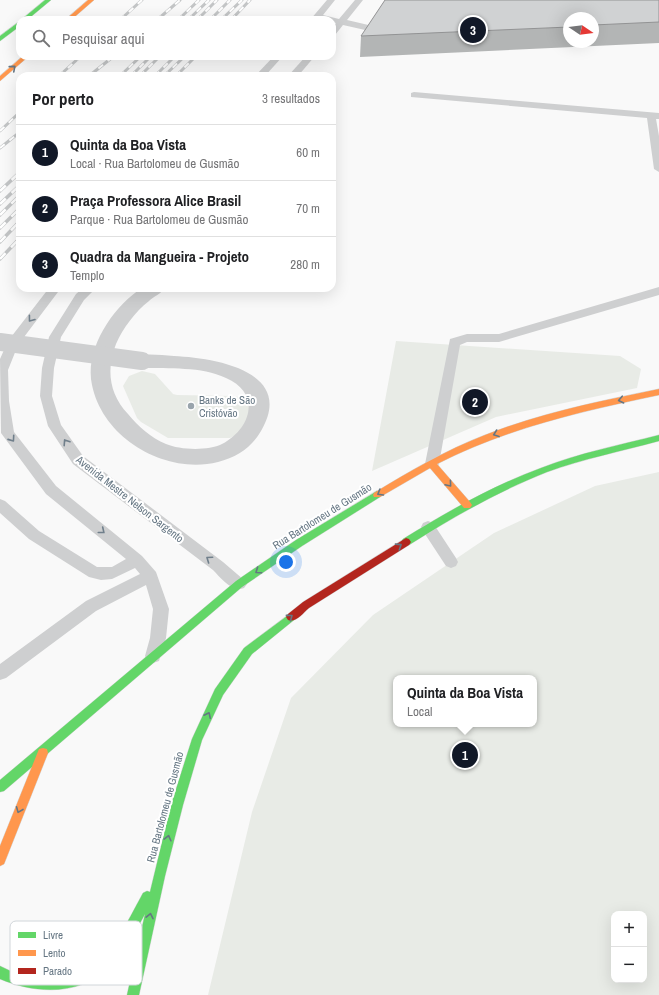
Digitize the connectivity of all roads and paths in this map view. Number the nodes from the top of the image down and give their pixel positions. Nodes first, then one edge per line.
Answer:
1 (48, 0) edge
2 (90, 0) edge
3 (331, 0) edge
4 (360, 0) edge
5 (29, 16) edge
6 (72, 16) edge
7 (318, 16) edge
8 (336, 20) edge
9 (343, 21) junction
10 (16, 26) edge
11 (336, 29) edge
12 (374, 29) edge
13 (0, 40) edge
14 (21, 60) edge
15 (275, 60) edge
16 (307, 60) edge
17 (264, 72) edge
18 (296, 72) edge
19 (0, 79) edge
20 (414, 95) dead end
21 (655, 115) edge
22 (659, 169) edge
23 (659, 291) edge
24 (52, 292) edge
25 (86, 292) edge
26 (150, 292) edge
27 (0, 342) edge
28 (103, 356) edge
29 (103, 356) edge
30 (103, 356) edge
31 (103, 356) edge
32 (659, 392) edge
33 (659, 438) edge
34 (432, 464) junction
35 (0, 505) edge
36 (467, 505) junction
37 (428, 527) junction
38 (137, 560) junction
39 (451, 562) dead end
40 (151, 576) junction
41 (239, 584) junction
42 (152, 659) junction
43 (0, 673) edge
44 (45, 748) junction
45 (6, 784) edge
46 (0, 860) edge
47 (159, 876) junction
48 (133, 921) edge
49 (142, 954) edge
50 (0, 972) edge
51 (10, 981) edge
52 (19, 985) edge
53 (79, 985) edge
54 (135, 985) edge
55 (133, 995) edge

1 - 5 main road
2 - 6 main road
3 - 7 lane
4 - 9 lane
8 - 9 lane
9 - 11 lane
9 - 12 lane
10 - 13 main road
19 -> 14 main road
15 - 17 lane
16 - 18 lane
20 - 21 lane
21 - 22 lane
23 - 34 lane
24 -> 38 lane
41 -> 25 lane, Avenida Mestre Nelson Sargento
26 - 28 street, bridge
27 - 31 street, bridge
29 - 30 street, bridge
32 -> 34 main road, Rua Bartolomeu de Gusmão
33 - 36 main road, Rua Bartolomeu de Gusmão
34 -> 36 main road
34 -> 41 main road, Rua Bartolomeu de Gusmão
35 - 38 lane
36 - 37 main road, Rua Bartolomeu de Gusmão
37 - 39 lane
47 -> 37 main road, Rua Bartolomeu de Gusmão
38 - 40 lane
40 - 42 lane
40 - 43 lane
41 - 42 main road, Rua Bartolomeu de Gusmão
42 - 44 main road, Rua Bartolomeu de Gusmão
44 - 45 main road
44 - 45 main road, Rua Bartolomeu de Gusmão
44 -> 46 main road
47 - 48 main road
49 -> 47 main road
50 - 51 main road
52 - 53 main road
55 -> 54 main road

